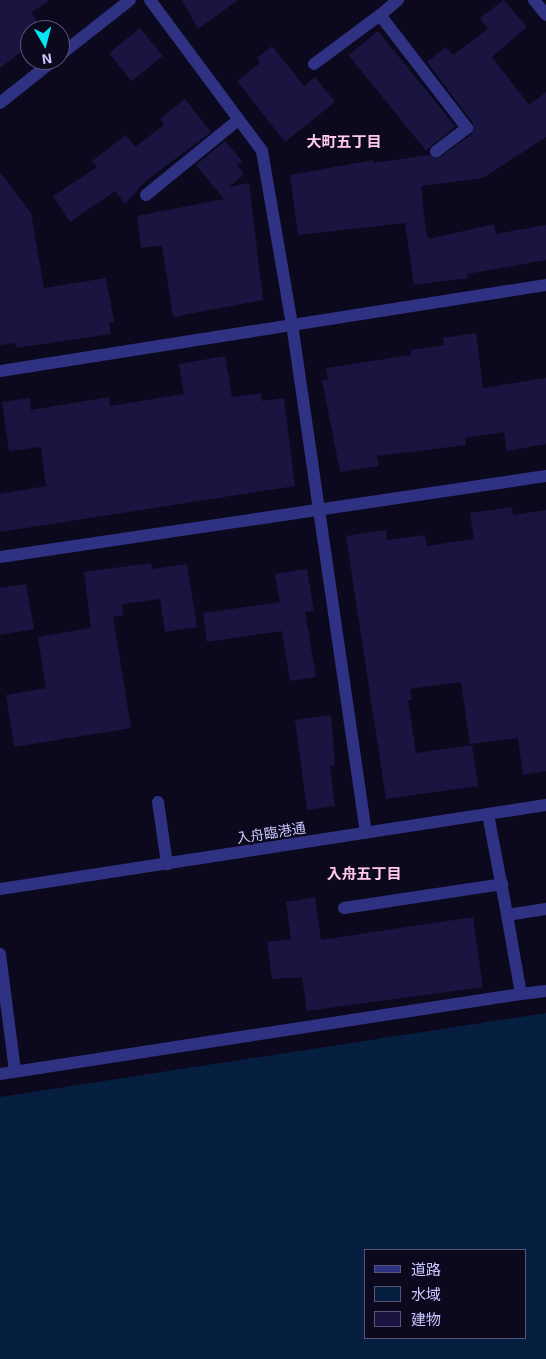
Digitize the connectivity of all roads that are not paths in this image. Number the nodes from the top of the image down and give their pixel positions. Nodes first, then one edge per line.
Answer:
1 (130, 0) edge
2 (150, 0) edge
3 (398, 0) edge
4 (534, 0) edge
5 (380, 14) junction
6 (546, 15) edge
7 (70, 47) edge
8 (314, 64) dead end
9 (41, 70) edge
10 (0, 102) edge
11 (238, 120) junction
12 (436, 151) dead end
13 (146, 195) dead end
14 (546, 285) edge
15 (292, 324) junction
16 (0, 371) edge
17 (546, 476) edge
18 (319, 508) junction
19 (0, 557) edge
20 (158, 802) dead end
21 (546, 805) edge
22 (488, 814) junction
23 (366, 833) junction
24 (167, 864) junction
25 (502, 884) junction
26 (0, 889) edge
27 (344, 908) dead end
28 (546, 909) edge
29 (508, 915) junction
30 (0, 954) edge
31 (546, 990) edge
32 (521, 994) junction
33 (4, 1027) edge
34 (15, 1072) junction
35 (0, 1074) edge

1 - 7 street
2 - 11 street
3 - 5 street
4 - 6 street
5 - 8 street
5 - 12 street
9 - 10 street
11 - 13 street
11 - 15 street
14 - 15 street
15 - 16 street
15 - 18 street
17 - 18 street
18 - 19 street
18 - 23 street
20 - 24 street
21 - 22 street, 入舟臨港通
22 - 23 street, 入舟臨港通
22 - 25 street
23 - 24 street, 入舟臨港通
24 - 26 street, 入舟臨港通
25 - 27 street
25 - 29 street
28 - 29 street
29 - 32 street
30 - 33 street
31 - 32 street
32 - 34 street
33 - 34 street
34 - 35 street

